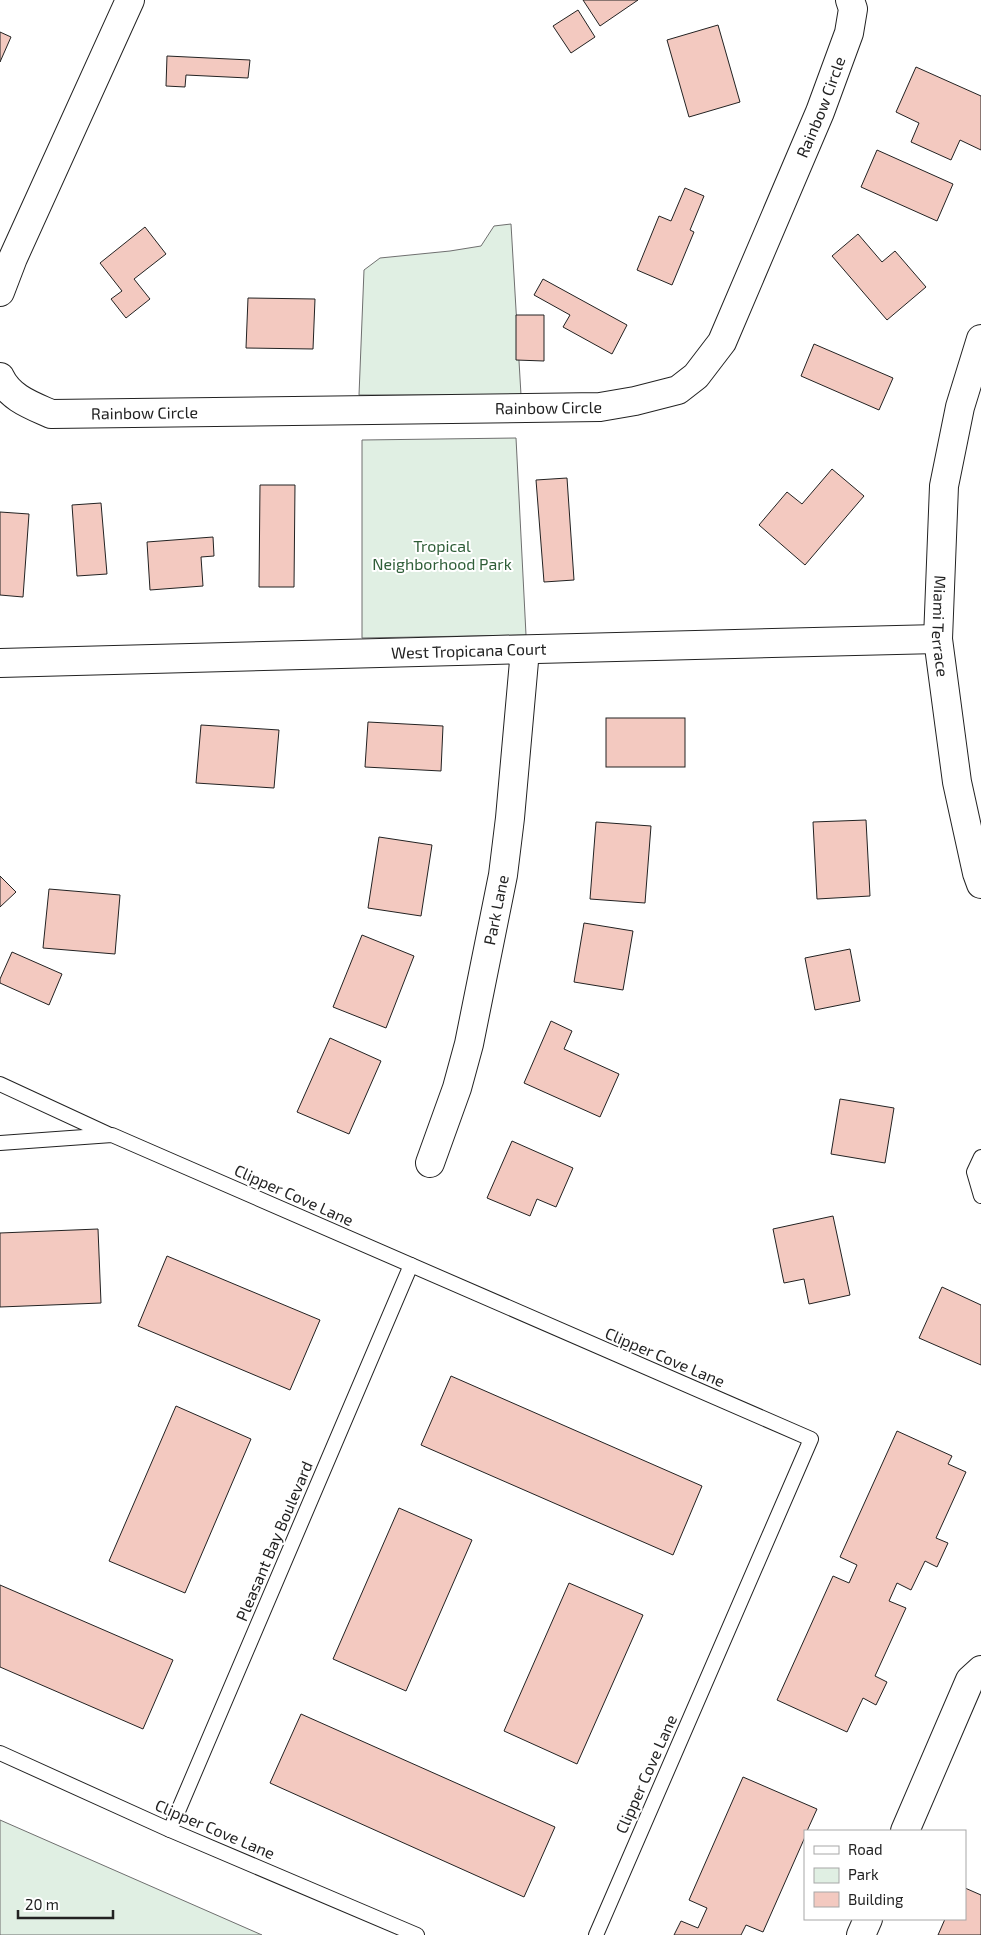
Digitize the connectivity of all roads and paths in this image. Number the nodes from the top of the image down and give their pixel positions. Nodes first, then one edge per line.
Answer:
1 (130, 0) edge
2 (850, 0) edge
3 (0, 292) edge
4 (981, 339) edge
5 (0, 377) edge
6 (938, 639) junction
7 (524, 650) junction
8 (0, 663) edge
9 (981, 884) edge
10 (0, 1084) edge
11 (112, 1135) junction
12 (0, 1143) edge
13 (981, 1157) edge
14 (430, 1163) dead end
15 (981, 1196) edge
16 (411, 1265) junction
17 (981, 1670) edge
18 (0, 1753) edge
19 (170, 1830) junction
20 (905, 1830) edge
21 (868, 1920) edge
22 (417, 1935) edge
23 (596, 1935) edge
24 (860, 1935) edge

1 - 3 street
2 - 5 street, Rainbow Circle
4 - 6 street, Miami Terrace
6 - 7 street, West Tropicana Court
6 - 9 street, Miami Terrace
7 - 8 street, West Tropicana Court
7 - 14 street, Park Lane
10 - 11 lane
11 - 12 lane, Clipper Cove Lane
11 - 16 lane, Clipper Cove Lane
13 - 15 lane
16 - 19 lane, Pleasant Bay Boulevard
16 - 23 lane, Clipper Cove Lane
17 - 20 street
18 - 19 lane, Clipper Cove Lane
19 - 22 lane, Clipper Cove Lane
21 - 24 street

